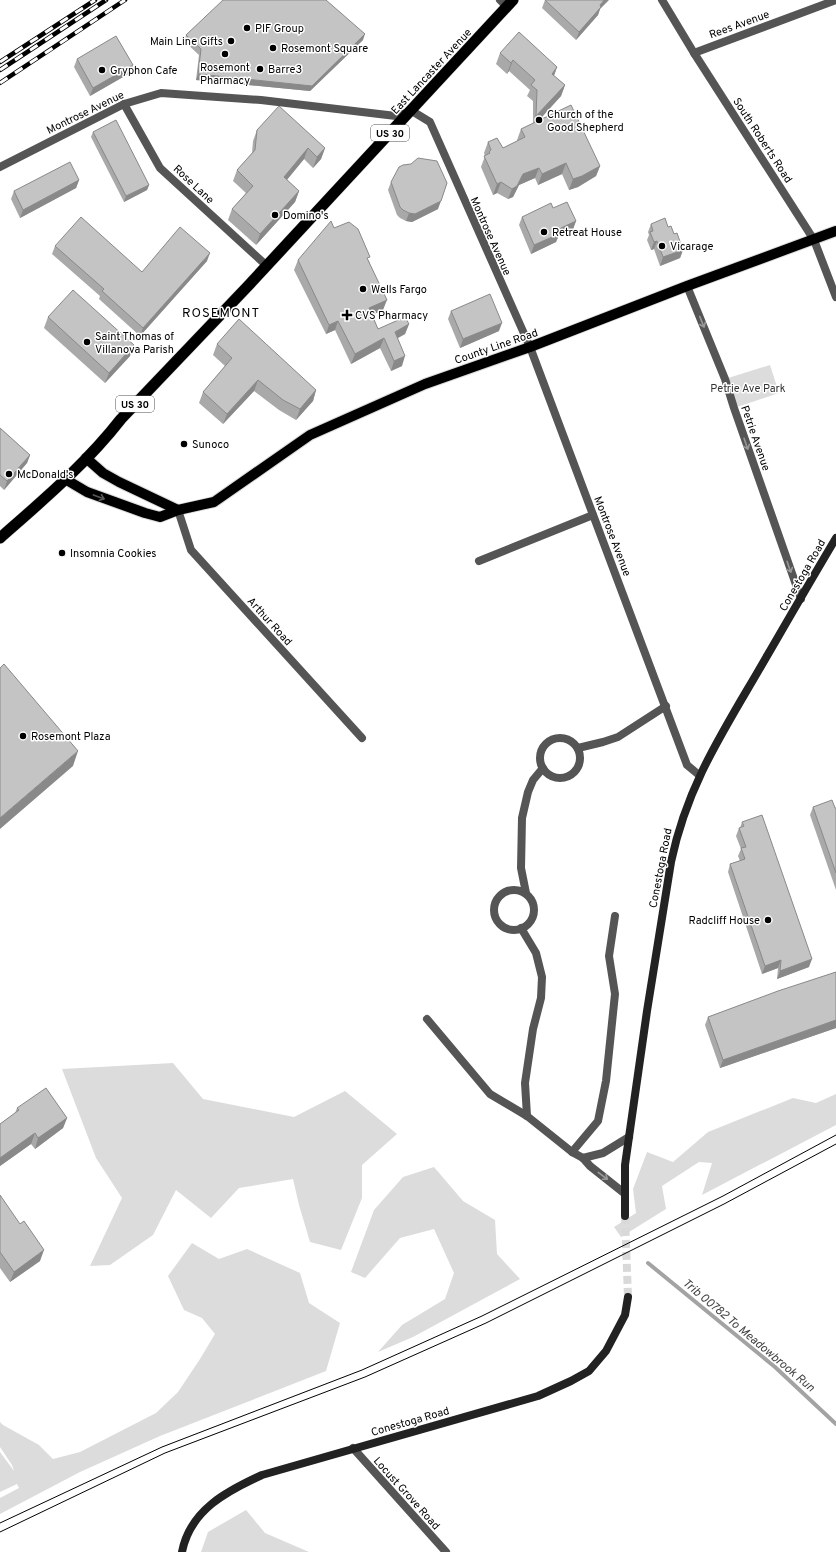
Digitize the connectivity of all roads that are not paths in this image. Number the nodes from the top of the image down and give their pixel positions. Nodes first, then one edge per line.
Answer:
1 (662, 0) edge
2 (836, 0) edge
3 (507, 2) edge
4 (694, 53) junction
5 (124, 104) junction
6 (412, 111) junction
7 (0, 167) edge
8 (836, 231) edge
9 (814, 240) junction
10 (267, 266) junction
11 (687, 286) junction
12 (836, 297) edge
13 (530, 348) junction
14 (86, 458) junction
15 (65, 478) junction
16 (178, 510) junction
17 (593, 515) junction
18 (0, 538) edge
19 (836, 538) edge
20 (479, 561) dead end
21 (800, 599) junction
22 (666, 706) junction
23 (362, 738) dead end
24 (578, 748) junction
25 (543, 768) junction
26 (699, 775) junction
27 (526, 893) junction
28 (615, 916) dead end
29 (521, 928) junction
30 (427, 1019) dead end
31 (527, 1116) junction
32 (629, 1136) junction
33 (572, 1152) junction
34 (583, 1158) junction
35 (624, 1193) junction
36 (625, 1216) tunnel mouth
37 (628, 1298) tunnel mouth
38 (353, 1448) junction
39 (182, 1552) edge
40 (446, 1552) edge

1 - 4 street, South Roberts Road
2 - 4 street, Rees Avenue
3 - 6 highway, East Lancaster Avenue / US 30
4 - 9 street, South Roberts Road
5 - 6 street, Montrose Avenue
5 - 7 street, Montrose Avenue
5 - 10 street, Rose Lane
6 - 10 highway, East Lancaster Avenue / US 30
6 - 13 street, Montrose Avenue
8 - 9 main road, County Line Road
9 - 11 main road, County Line Road
9 - 12 street, South Roberts Road
10 - 14 highway, East Lancaster Avenue / US 30
11 - 13 main road, County Line Road
11 -> 21 street, Petrie Avenue
13 - 16 main road, County Line Road
13 - 17 street, Montrose Avenue
14 - 15 highway, East Lancaster Avenue / US 30
14 - 16 main road
15 -> 16 main road, County Line Road
15 - 18 highway, East Lancaster Avenue / US 30
16 - 23 street, Arthur Road
17 - 20 street
17 - 22 street, Montrose Avenue
19 - 21 main road, Conestoga Road
21 - 26 main road, Conestoga Road
22 - 24 street
22 - 26 street, Montrose Avenue
24 - 25 street
24 - 25 street
25 - 27 street
26 - 32 main road, Conestoga Road
27 - 29 street
27 - 29 street
28 - 33 street
29 - 31 street
30 - 31 street
31 - 33 street
32 - 34 street
32 - 35 main road, Conestoga Road
33 - 34 street
34 -> 35 street
35 - 36 main road, Conestoga Road
37 - 38 main road, Conestoga Road
38 - 39 main road, Conestoga Road
38 - 40 street, Locust Grove Road

